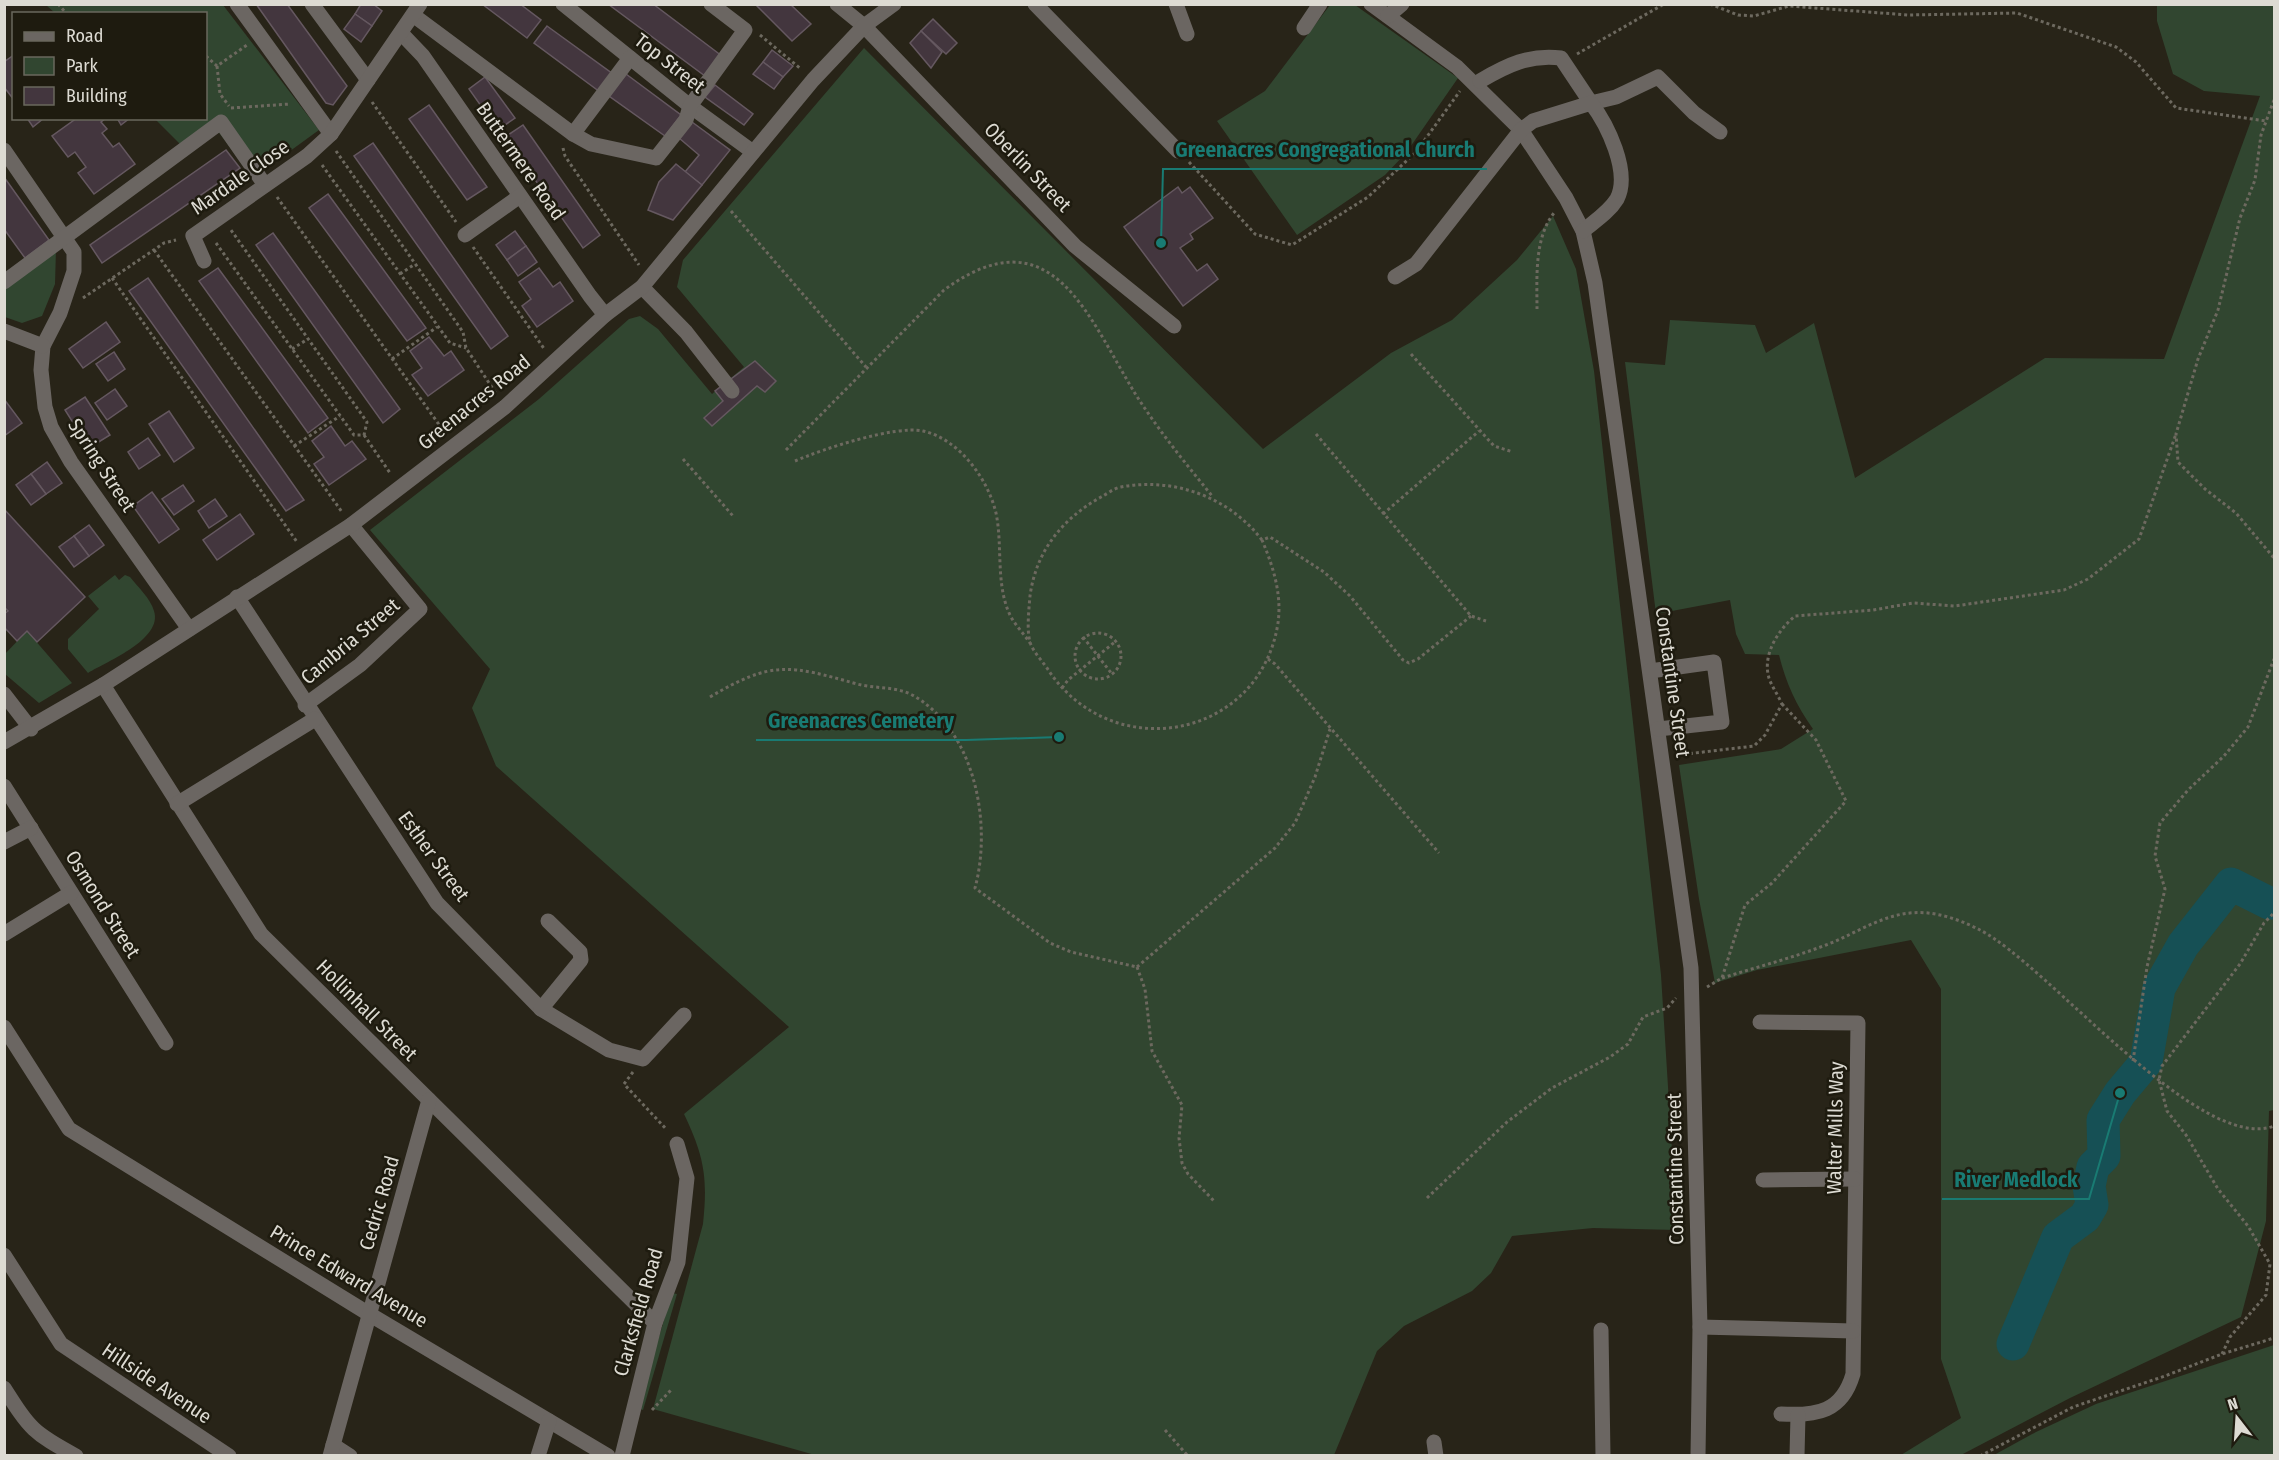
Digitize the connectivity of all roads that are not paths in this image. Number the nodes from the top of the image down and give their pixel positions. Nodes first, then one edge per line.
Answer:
1 (237, 4) edge
2 (312, 4) edge
3 (563, 4) edge
4 (711, 4) edge
5 (837, 4) edge
6 (894, 4) edge
7 (1035, 4) edge
8 (1176, 4) edge
9 (1320, 4) edge
10 (1371, 4) edge
11 (1402, 4) edge
12 (416, 10) edge
13 (1388, 16) junction
14 (864, 26) junction
15 (1304, 28) dead end
16 (401, 33) junction
17 (1187, 34) dead end
18 (630, 58) junction
19 (368, 80) junction
20 (1474, 80) junction
21 (1591, 103) junction
22 (690, 106) junction
23 (1521, 130) junction
24 (1719, 132) dead end
25 (573, 134) junction
26 (329, 136) junction
27 (4, 150) edge
28 (1178, 151) road end
29 (753, 152) junction
30 (266, 184) junction
31 (520, 196) junction
32 (1583, 231) junction
33 (465, 235) dead end
34 (66, 236) junction
35 (204, 261) dead end
36 (7, 274) edge
37 (1395, 277) dead end
38 (646, 282) junction
39 (605, 315) junction
40 (1174, 326) dead end
41 (4, 331) edge
42 (43, 346) junction
43 (732, 392) dead end
44 (351, 525) junction
45 (237, 597) junction
46 (189, 629) junction
47 (1650, 671) junction
48 (103, 685) junction
49 (4, 694) edge
50 (305, 705) junction
51 (315, 719) junction
52 (31, 729) junction
53 (1658, 729) junction
54 (4, 742) edge
55 (4, 786) edge
56 (177, 804) junction
57 (31, 828) junction
58 (4, 842) edge
59 (70, 893) junction
60 (548, 921) dead end
61 (4, 934) edge
62 (541, 1009) junction
63 (684, 1015) dead end
64 (1760, 1022) dead end
65 (4, 1027) edge
66 (166, 1043) dead end
67 (429, 1100) junction
68 (677, 1144) road end
69 (1856, 1179) junction
70 (1763, 1180) dead end
71 (4, 1254) edge
72 (369, 1314) junction
73 (655, 1323) junction
74 (1700, 1327) junction
75 (1601, 1330) dead end
76 (1853, 1331) junction
77 (4, 1388) edge
78 (1781, 1414) dead end
79 (1798, 1415) junction
80 (549, 1421) junction
81 (331, 1450) edge
82 (76, 1455) edge
83 (229, 1455) edge
84 (350, 1455) edge
85 (538, 1455) edge
86 (608, 1455) edge
87 (622, 1455) edge
88 (1603, 1455) edge
89 (1698, 1455) edge
90 (1797, 1455) edge

1 - 26 street
2 - 19 street
3 - 18 street, Top Street
4 - 22 street
5 - 14 street, Oberlin Street
6 - 14 street, Greenacres Road
7 - 28 street
8 - 17 street
9 - 15 street
10 - 13 street, Constantine Street
11 - 13 street
12 - 16 street, Mardale Close
12 - 25 street
13 - 20 street, Constantine Street
14 - 29 street, Greenacres Road
14 - 40 street, Oberlin Street
16 - 19 street, Mardale Close
16 - 31 street, Buttermere Road
18 - 22 street, Top Street
18 - 25 street
19 - 26 street, Mardale Close
20 - 21 street
20 - 23 street, Constantine Street
21 - 23 street
21 - 24 street
21 - 32 street
22 - 25 street
22 - 29 street, Top Street
23 - 32 street, Constantine Street
23 - 37 street
26 - 30 street, Mardale Close
27 - 34 street, Spring Street
29 - 38 street, Greenacres Road
30 - 34 street
30 - 35 street, Mardale Close
31 - 33 street
31 - 39 street, Buttermere Road
32 - 47 street, Constantine Street
34 - 36 street
34 - 42 street, Spring Street
38 - 39 street, Greenacres Road
38 - 43 street
39 - 44 street, Greenacres Road
41 - 42 street
42 - 46 street, Spring Street
44 - 45 street, Greenacres Road
44 - 50 street, Cambria Street
45 - 46 street, Greenacres Road
45 - 50 street, Esther Street
46 - 48 street, Greenacres Road
47 - 53 street, Constantine Street
47 - 53 street
48 - 52 street, Greenacres Road
48 - 56 street, Hollinhall Street
49 - 52 street
50 - 51 street, Esther Street
51 - 56 street
51 - 62 street, Esther Street
52 - 54 street, Greenacres Road
53 - 74 street, Constantine Street
55 - 57 street, Osmond Street
56 - 67 street, Hollinhall Street
57 - 58 street
57 - 59 street, Osmond Street
59 - 61 street
59 - 66 street, Osmond Street
60 - 62 street
62 - 63 street, Esther Street
64 - 69 street, Walter Mills Way
65 - 72 street, Prince Edward Avenue
67 - 72 street, Cedric Road
67 - 73 street, Hollinhall Street
68 - 73 street, Clarksfield Road
69 - 70 street
69 - 76 street, Walter Mills Way
71 - 83 street, Hillside Avenue
72 - 80 street, Prince Edward Avenue
72 - 81 street, Cedric Road
73 - 87 street, Clarksfield Road
74 - 76 street
74 - 89 street, Constantine Street
75 - 88 street
76 - 79 street, Walter Mills Way
77 - 82 street
78 - 79 street, Walter Mills Way
79 - 90 street
80 - 85 street
80 - 86 street, Prince Edward Avenue
81 - 84 street

